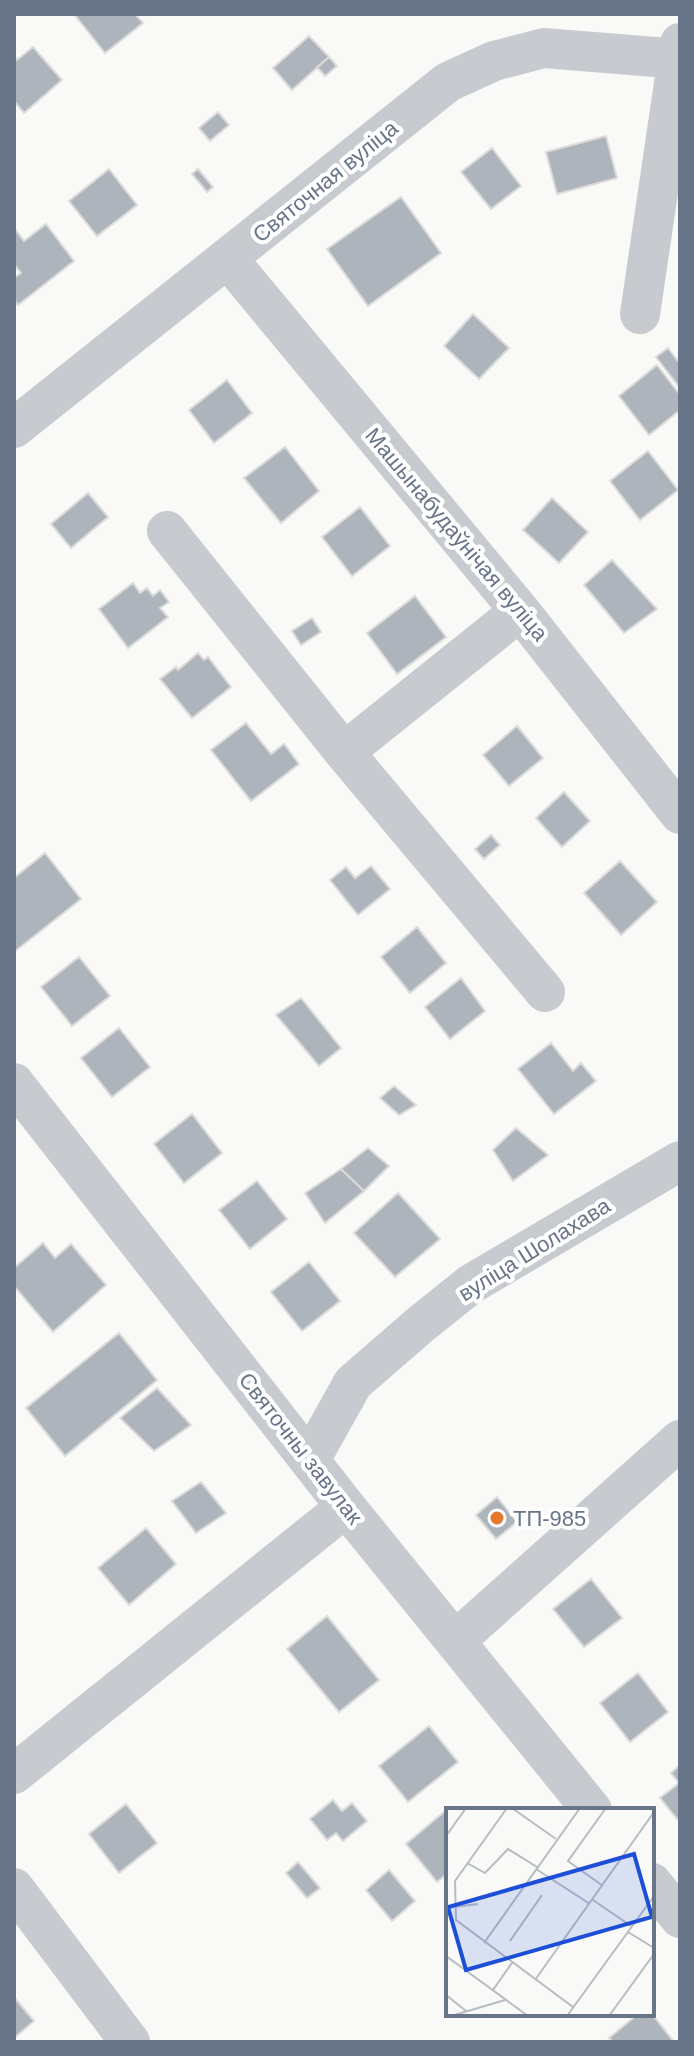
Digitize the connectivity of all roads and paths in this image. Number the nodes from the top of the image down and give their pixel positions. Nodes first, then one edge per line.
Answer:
1 (679, 53) edge
2 (228, 259) junction
3 (640, 314) dead end
4 (14, 428) edge
5 (167, 531) dead end
6 (520, 611) junction
7 (344, 752) junction
8 (680, 814) edge
9 (545, 992) dead end
10 (14, 1083) edge
11 (680, 1161) edge
12 (680, 1440) edge
13 (310, 1460) junction
14 (346, 1507) junction
15 (455, 1641) junction
16 (14, 1774) edge
17 (590, 1808) edge
18 (654, 1886) edge
19 (14, 1888) edge
20 (680, 1918) edge
21 (130, 2042) edge

1 - 2 street, Святочная вуліца
1 - 3 street
2 - 4 street, Святочная вуліца
2 - 6 street, Машынабудаўнічая вуліца
5 - 7 street
6 - 7 street
6 - 8 street, Машынабудаўнічая вуліца
7 - 9 street
10 - 13 street, Святочны завулак
11 - 13 street, вуліца Шолахава
12 - 15 street
13 - 14 street, Святочны завулак
14 - 15 street, Святочны завулак
14 - 16 street
15 - 17 street, Святочны завулак
18 - 20 street
19 - 21 street

